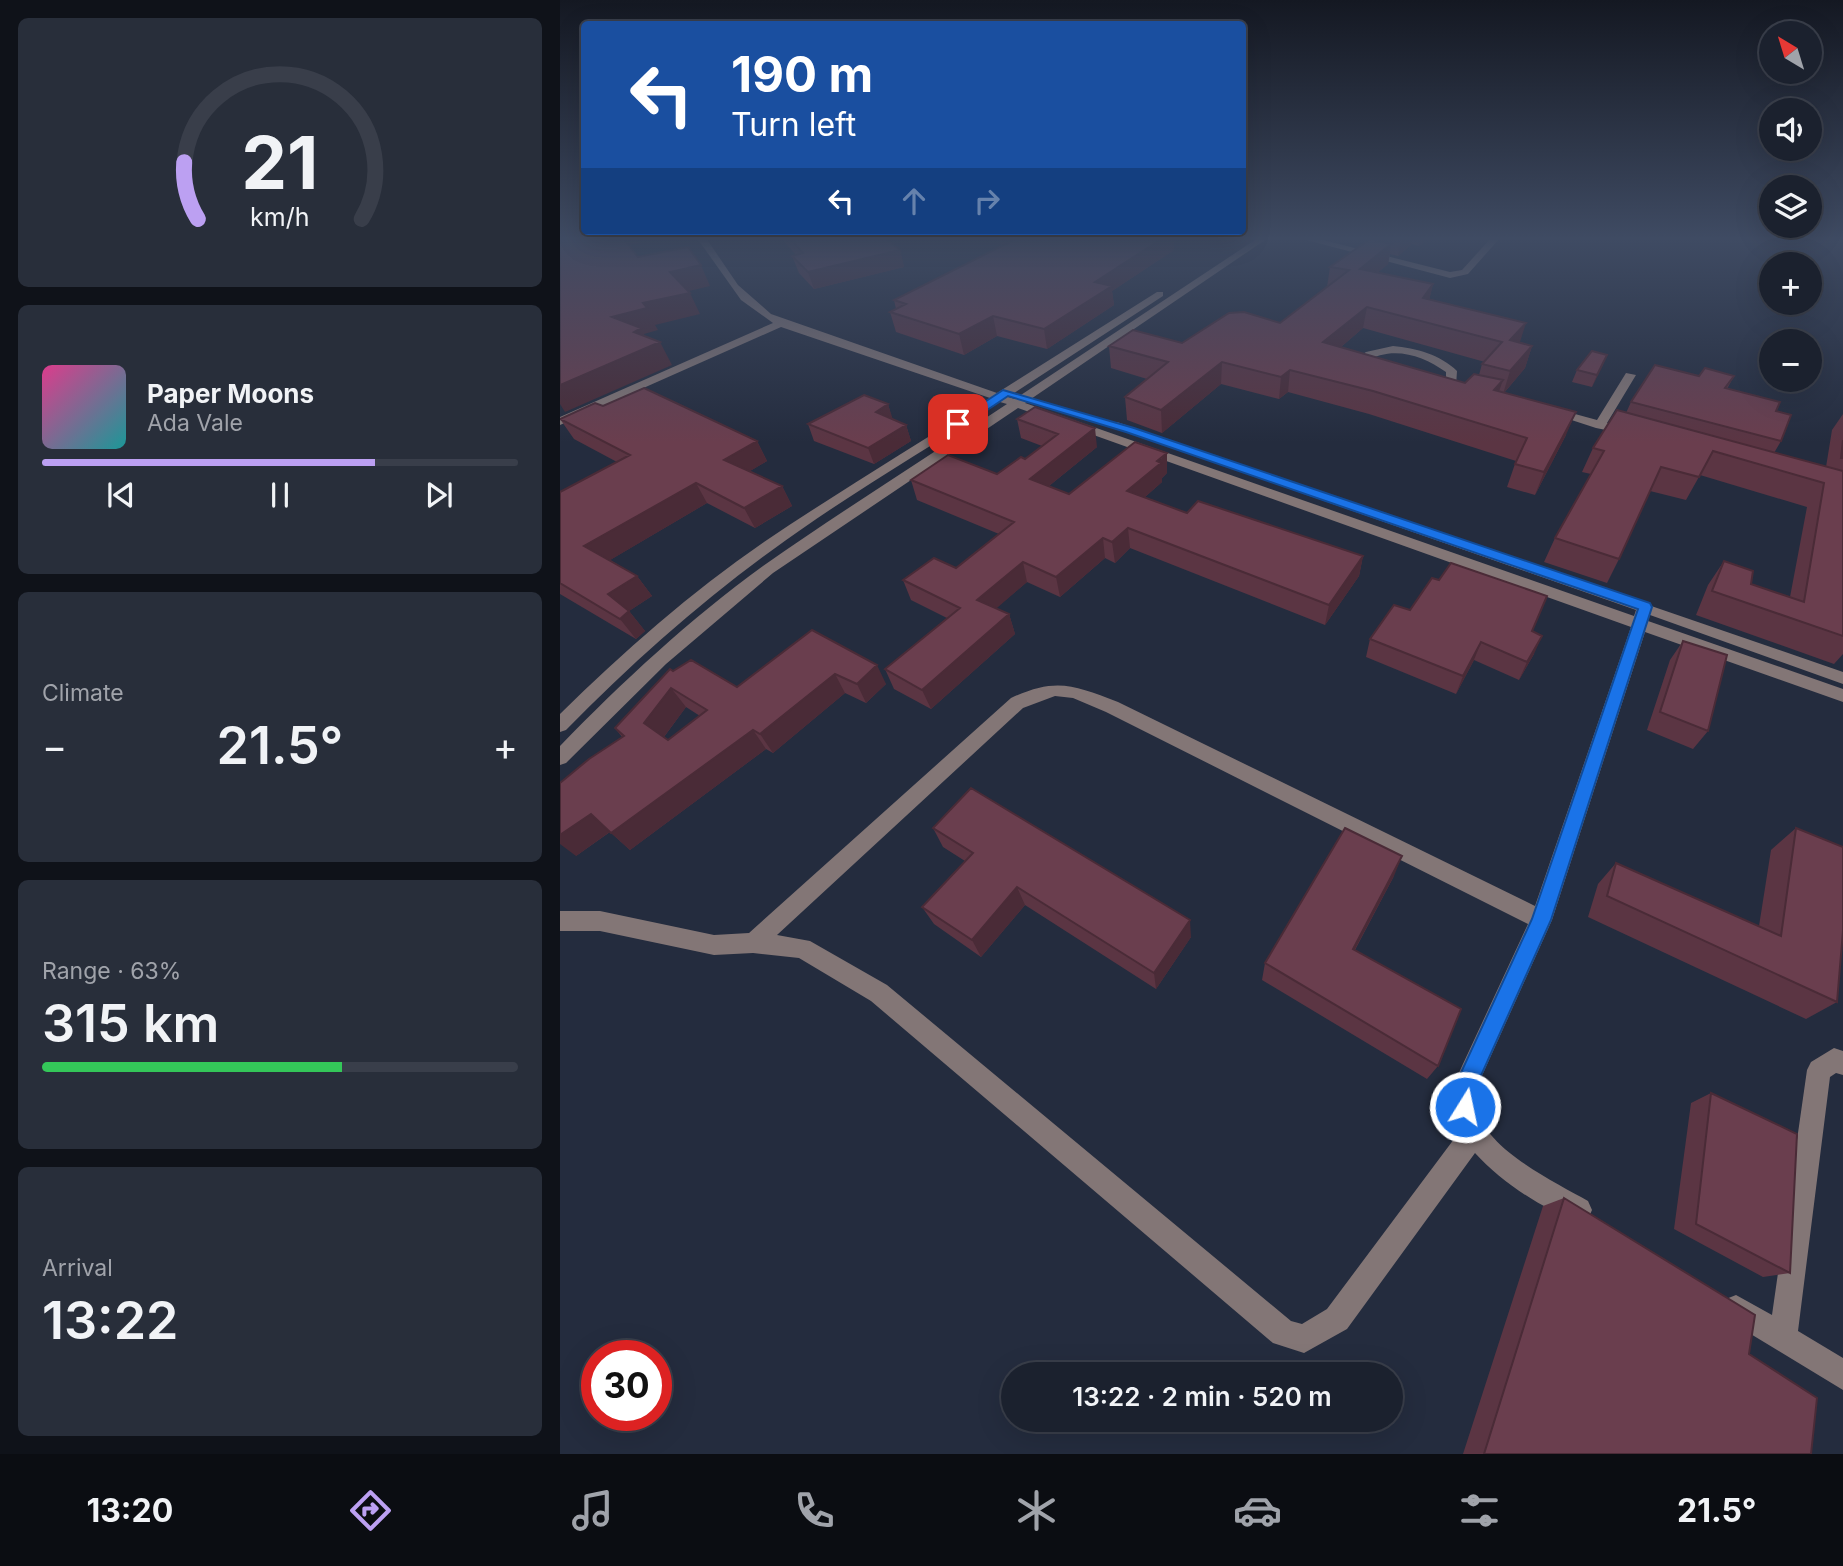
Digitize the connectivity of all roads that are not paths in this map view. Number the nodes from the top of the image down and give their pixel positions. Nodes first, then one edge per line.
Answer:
1 (752, 306) edge
2 (1147, 306) edge
3 (1158, 306) edge
4 (781, 323) junction
5 (1381, 375) edge
6 (1630, 375) dead end
7 (1450, 387) edge
8 (1010, 399) junction
9 (1546, 410) edge
10 (560, 421) edge
11 (1600, 425) junction
12 (1124, 434) junction
13 (1638, 435) edge
14 (1219, 461) junction
15 (1206, 471) junction
16 (1360, 517) junction
17 (1643, 615) junction
18 (1843, 678) edge
19 (1843, 695) edge
20 (560, 725) edge
21 (560, 758) edge
22 (1541, 920) junction
23 (560, 921) edge
24 (753, 943) junction
25 (1843, 1063) edge
26 (1474, 1133) junction
27 (1595, 1221) edge
28 (1713, 1294) edge
29 (1783, 1338) junction
30 (1843, 1375) edge

1 - 4 street
2 - 8 street
3 - 8 street
4 - 8 street
4 - 10 street
5 - 7 street
6 - 11 street
8 - 12 street
8 - 20 street
8 - 21 street
9 - 11 street
11 - 13 street
12 - 14 street
12 - 15 street
14 - 15 street
14 - 16 street
15 - 16 street
16 - 17 street
17 - 18 street
17 - 19 street
17 - 22 street
22 - 24 street
22 - 26 street
23 - 24 street
24 - 26 street
25 - 29 street
26 - 27 street
28 - 29 street
29 - 30 street

